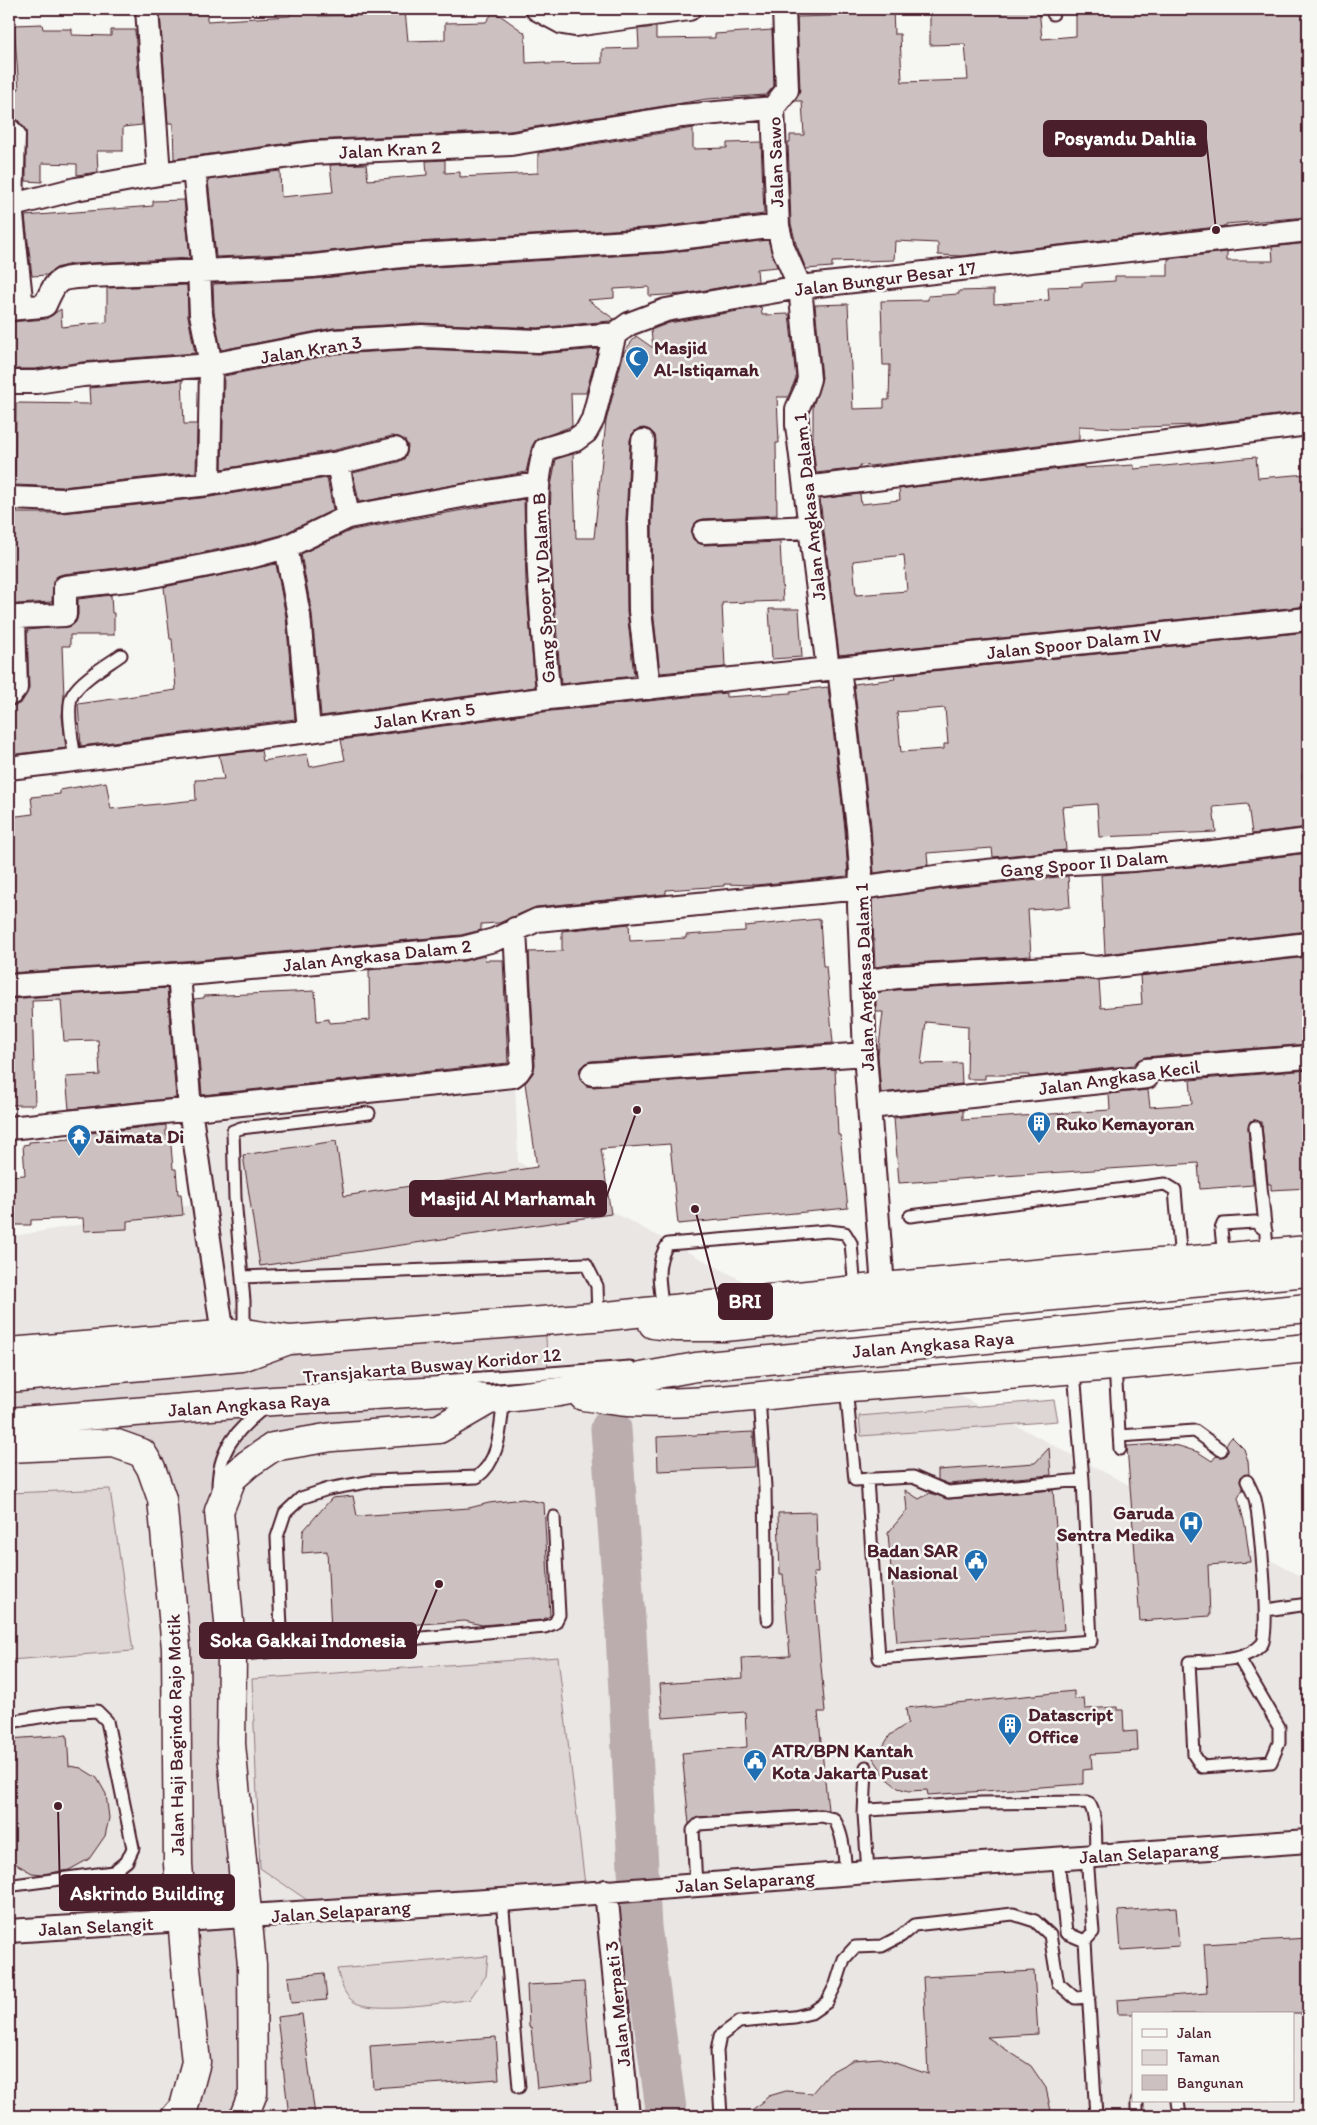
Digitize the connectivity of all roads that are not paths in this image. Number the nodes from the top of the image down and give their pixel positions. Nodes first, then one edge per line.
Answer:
1 (147, 9) edge
2 (537, 9) edge
3 (689, 9) edge
4 (784, 9) edge
5 (773, 108) junction
6 (9, 130) edge
7 (194, 169) junction
8 (159, 174) junction
9 (11, 206) edge
10 (778, 226) junction
11 (1308, 230) edge
12 (202, 270) junction
13 (800, 287) junction
14 (16, 308) edge
15 (615, 334) junction
16 (211, 365) junction
17 (9, 382) edge
18 (1308, 424) edge
19 (643, 441) dead end
20 (395, 449) dead end
21 (338, 462) junction
22 (210, 484) junction
23 (537, 484) junction
24 (805, 488) junction
25 (9, 498) edge
26 (348, 517) junction
27 (810, 527) junction
28 (704, 532) dead end
29 (286, 547) junction
30 (1308, 618) edge
31 (121, 655) dead end
32 (833, 669) junction
33 (649, 688) junction
34 (9, 693) edge
35 (549, 698) junction
36 (308, 731) junction
37 (75, 759) junction
38 (9, 768) edge
39 (1308, 840) edge
40 (860, 888) junction
41 (515, 929) junction
42 (1308, 944) edge
43 (179, 974) junction
44 (862, 982) junction
45 (9, 986) edge
46 (865, 1054) junction
47 (1308, 1057) edge
48 (592, 1074) dead end
49 (870, 1107) junction
50 (190, 1109) junction
51 (369, 1113) dead end
52 (9, 1128) edge
53 (1255, 1128) dead end
54 (910, 1216) dead end
55 (1267, 1243) junction
56 (1308, 1250) edge
57 (1181, 1262) junction
58 (1308, 1272) edge
59 (242, 1277) junction
60 (883, 1287) junction
61 (855, 1290) junction
62 (1308, 1308) edge
63 (663, 1310) junction
64 (603, 1316) junction
65 (236, 1342) junction
66 (1308, 1348) edge
67 (9, 1352) edge
68 (1115, 1366) junction
69 (696, 1367) junction
70 (1074, 1371) junction
71 (9, 1378) edge
72 (846, 1387) junction
73 (559, 1392) junction
74 (759, 1397) junction
75 (497, 1398) junction
76 (273, 1401) junction
77 (13, 1422) edge
78 (1120, 1436) junction
79 (43, 1446) junction
80 (9, 1448) edge
81 (1120, 1449) dead end
82 (1221, 1450) dead end
83 (867, 1479) junction
84 (1083, 1480) junction
85 (1247, 1481) dead end
86 (219, 1511) junction
87 (554, 1517) dead end
88 (1308, 1604) edge
89 (1266, 1610) junction
90 (767, 1619) dead end
91 (282, 1651) junction
92 (232, 1655) junction
93 (1239, 1658) junction
94 (10, 1722) edge
95 (866, 1767) dead end
96 (864, 1814) junction
97 (1308, 1841) edge
98 (1091, 1856) junction
99 (1058, 1859) junction
100 (868, 1872) junction
101 (846, 1874) junction
102 (696, 1885) junction
103 (9, 1890) edge
104 (606, 1891) junction
105 (502, 1900) junction
106 (248, 1917) junction
107 (182, 1921) junction
108 (9, 1931) edge
109 (1085, 1941) junction
110 (1089, 1997) junction
111 (519, 2088) dead end
112 (1137, 2102) edge
113 (1178, 2102) edge
114 (176, 2116) edge
115 (244, 2116) edge
116 (628, 2116) edge
117 (720, 2116) edge
118 (1096, 2116) edge
119 (1137, 2116) edge
120 (1180, 2116) edge

1 - 8 street
2 - 3 street
4 - 5 street, Jalan Sawo
5 - 7 street, Jalan Kran 2
5 - 10 street, Jalan Sawo
6 - 9 street
7 - 8 street, Jalan Kran 2
7 - 12 street
8 - 9 street, Jalan Kran 2
9 - 14 street
10 - 12 street
10 - 13 street, Jalan Sawo
11 - 13 street, Jalan Bungur Besar 17
12 - 14 street
12 - 16 street
13 - 15 street, Jalan Bungur Besar 17
13 - 24 street, Jalan Angkasa Dalam 1
15 - 16 street, Jalan Kran 3
15 - 23 street, Gang Spoor IV Dalam B
16 - 17 street, Jalan Kran 3
16 - 22 street
18 - 24 street
19 - 33 street
20 - 21 street
21 - 22 street
21 - 26 street
22 - 25 street
23 - 26 street
23 - 35 street, Gang Spoor IV Dalam B
24 - 27 street, Jalan Angkasa Dalam 1
26 - 29 street
27 - 28 street
27 - 32 street, Jalan Angkasa Dalam 1
29 - 34 street
29 - 36 street
30 - 32 street, Jalan Spoor Dalam IV
31 - 37 lane
32 - 33 street, Jalan Kran 5
32 - 40 street, Jalan Angkasa Dalam 1
33 - 35 street, Jalan Kran 5
35 - 36 street, Jalan Kran 5
36 - 37 street, Jalan Kran 5
37 - 38 street, Jalan Kran 5
39 - 40 street, Gang Spoor II Dalam
40 - 41 street, Jalan Angkasa Dalam 2
40 - 44 street, Jalan Angkasa Dalam 1
41 - 43 street, Jalan Angkasa Dalam 2
41 - 50 street
42 - 44 street
43 - 45 street, Jalan Angkasa Dalam 2
43 - 50 street
44 - 46 street, Jalan Angkasa Dalam 1
46 - 48 street
46 - 49 street, Jalan Angkasa Dalam 1
47 - 49 street, Jalan Angkasa Kecil
49 - 60 street, Jalan Angkasa Dalam 1
50 - 52 street
50 - 65 street
51 - 59 lane
53 - 55 lane
54 - 57 lane
55 - 56 main road, Jalan Angkasa Raya
55 - 57 main road, Jalan Angkasa Raya
57 - 60 main road, Jalan Angkasa Raya
58 - 64 main road, Jalan Angkasa Raya
59 - 64 lane
59 - 65 lane
60 - 61 main road, Jalan Angkasa Raya
61 - 63 main road, Jalan Angkasa Raya
61 - 63 lane
62 - 69 main road, Jalan Angkasa Raya
63 - 64 main road, Jalan Angkasa Raya
64 - 65 main road, Jalan Angkasa Raya
65 - 67 main road, Jalan Angkasa Raya
65 - 71 main road, Jalan Angkasa Raya
66 - 68 main road, Jalan Angkasa Raya
68 - 70 main road, Jalan Angkasa Raya
68 - 78 lane
69 - 73 main road, Jalan Angkasa Raya
69 - 76 lane, Transjakarta Busway Koridor 12
70 - 72 main road, Jalan Angkasa Raya
70 - 84 lane
72 - 74 main road, Jalan Angkasa Raya
72 - 83 lane
73 - 74 main road, Jalan Angkasa Raya
73 - 75 main road, Jalan Angkasa Raya
74 - 90 lane
75 - 76 main road, Jalan Angkasa Raya
75 - 86 main road, Jalan Angkasa Raya
75 - 91 lane
76 - 77 main road, Jalan Angkasa Raya
76 - 86 lane, Transjakarta Busway Koridor 12
77 - 79 main road
78 - 81 lane
78 - 82 lane
79 - 80 main road
79 - 107 main road, Jalan Haji Bagindo Rajo Motik
83 - 84 lane
83 - 84 lane
85 - 89 lane
86 - 92 main road
87 - 91 lane
88 - 89 lane
89 - 93 lane
91 - 92 lane
92 - 106 main road
93 - 93 lane
94 - 103 lane
95 - 96 lane
96 - 98 lane
96 - 100 lane
97 - 98 street, Jalan Selaparang
98 - 99 street, Jalan Selaparang
98 - 109 lane
99 - 100 street, Jalan Selaparang
99 - 109 lane
100 - 101 street, Jalan Selaparang
101 - 102 street, Jalan Selaparang
101 - 102 lane
102 - 104 street, Jalan Selaparang
104 - 105 street, Jalan Selaparang
104 - 116 street, Jalan Merpati 3
105 - 106 street, Jalan Selaparang
105 - 111 lane
106 - 107 street, Jalan Selaparang
106 - 115 main road
107 - 108 street, Jalan Selangit
107 - 114 main road, Jalan Haji Bagindo Rajo Motik
109 - 110 lane
110 - 117 lane
110 - 118 lane
112 - 119 lane
113 - 120 lane

